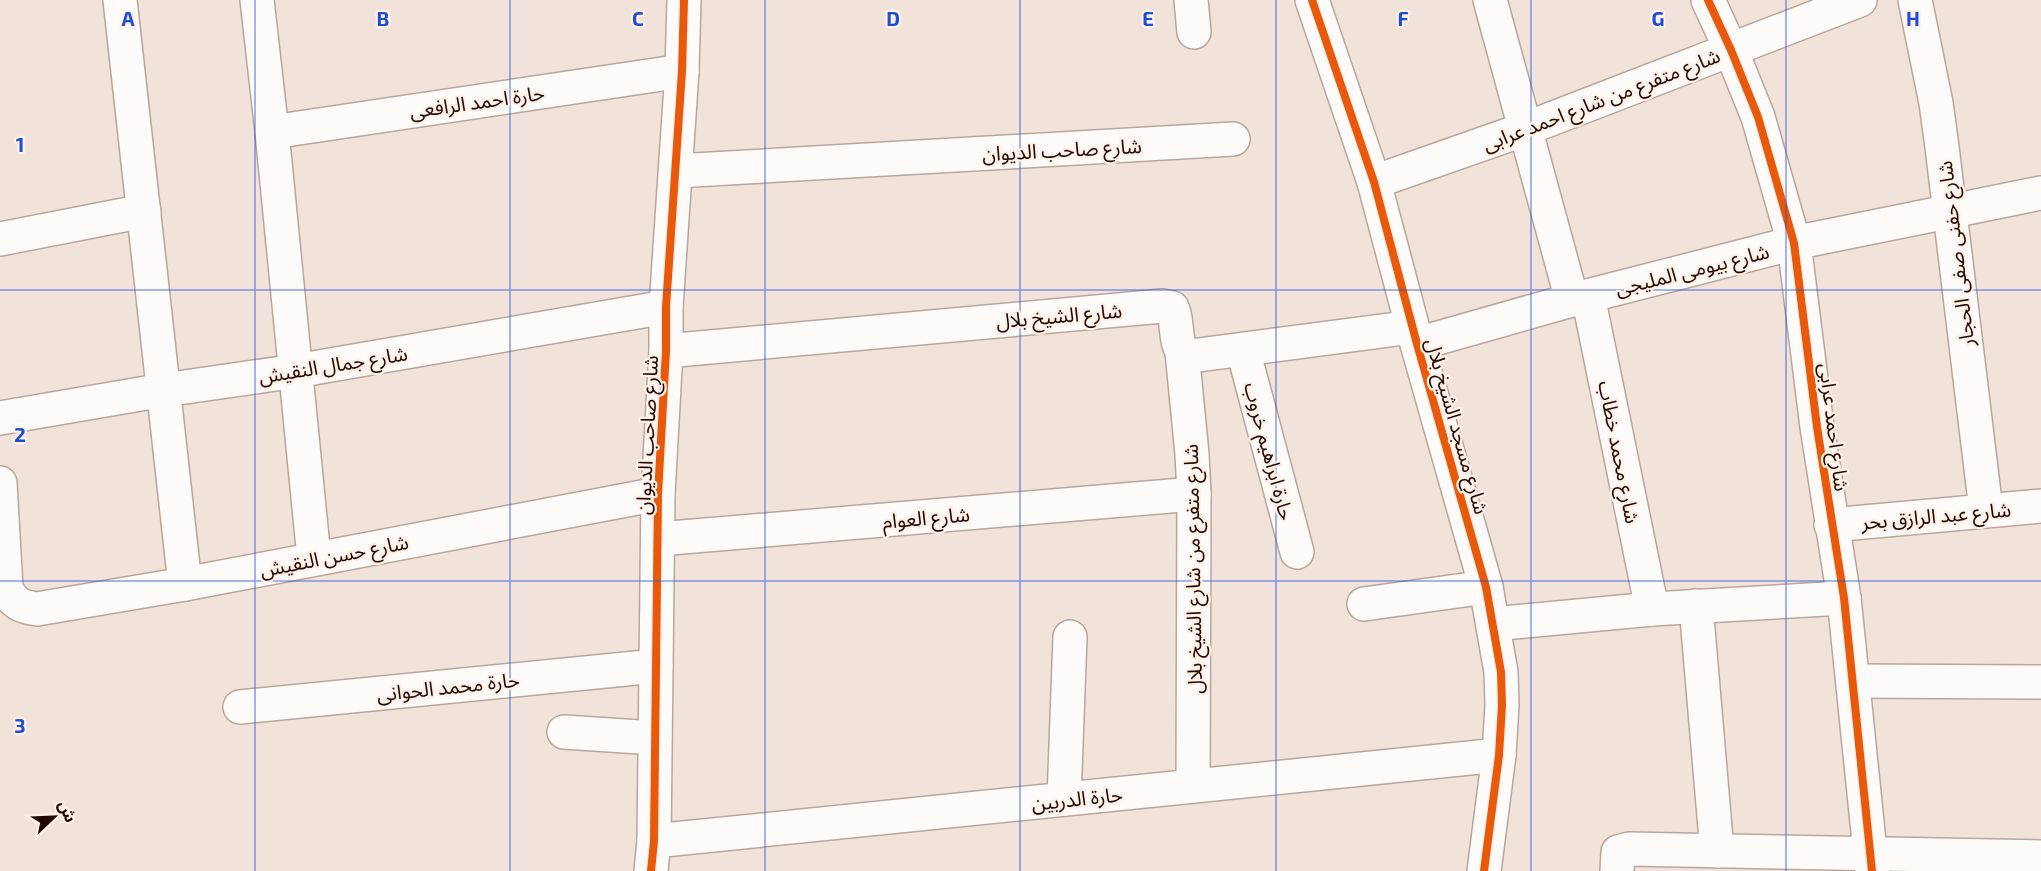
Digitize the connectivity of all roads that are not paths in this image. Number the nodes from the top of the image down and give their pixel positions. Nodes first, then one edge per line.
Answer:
1 (120, 0) edge
2 (257, 0) edge
3 (684, 0) edge
4 (694, 0) edge
5 (1191, 0) edge
6 (1312, 0) edge
7 (1490, 0) edge
8 (1708, 0) edge
9 (1860, 0) edge
10 (1915, 0) edge
11 (1194, 32) dead end
12 (1731, 50) junction
13 (682, 71) junction
14 (1524, 129) junction
15 (272, 132) junction
16 (1233, 139) dead end
17 (676, 171) junction
18 (1374, 183) junction
19 (2041, 193) edge
20 (144, 211) junction
21 (1949, 213) junction
22 (0, 239) edge
23 (1794, 243) junction
24 (1580, 298) junction
25 (666, 307) junction
26 (1415, 335) junction
27 (1243, 350) junction
28 (666, 351) junction
29 (1182, 352) junction
30 (296, 371) junction
31 (164, 390) junction
32 (0, 418) edge
33 (0, 483) edge
34 (658, 494) junction
35 (1194, 494) junction
36 (2041, 506) edge
37 (1986, 510) junction
38 (1831, 525) junction
39 (2, 538) edge
40 (658, 539) junction
41 (1297, 552) dead end
42 (314, 558) junction
43 (185, 584) junction
44 (1486, 587) junction
45 (1844, 598) junction
46 (1364, 604) dead end
47 (1696, 606) junction
48 (1652, 609) junction
49 (1492, 624) junction
50 (1070, 637) dead end
51 (656, 666) junction
52 (1854, 681) junction
53 (2041, 682) edge
54 (240, 707) dead end
55 (564, 732) dead end
56 (655, 738) junction
57 (1499, 755) junction
58 (1193, 786) junction
59 (1064, 799) junction
60 (1717, 850) junction
61 (652, 856) edge
62 (2041, 857) edge
63 (1619, 860) edge
64 (1872, 862) edge
65 (1484, 871) edge

1 - 20 street
2 - 15 street
3 - 4 street
3 - 13 street, شارع صاحب الديوان
5 - 11 street
6 - 18 street, شارع مسجد الشيخ بلال
7 - 14 street, شارع محمد خطاب
8 - 12 street, شارع احمد عرابى
9 - 12 street, شارع متفرع من شارع احمد عرابى
10 - 21 street, شارع حفنى صفى الحجار
12 - 14 street, شارع متفرع من شارع احمد عرابى
12 - 23 street, شارع احمد عرابى
13 - 15 street, حارة احمد الرافعى
13 - 17 street, شارع صاحب الديوان
14 - 18 street, شارع متفرع من شارع احمد عرابى
14 - 24 street, شارع محمد خطاب
15 - 30 street
16 - 17 street, شارع صاحب الديوان
17 - 25 street, شارع صاحب الديوان
18 - 26 street, شارع مسجد الشيخ بلال
19 - 21 street, شارع بيومى المليجى
20 - 22 street
20 - 31 street
21 - 23 street, شارع بيومى المليجى
21 - 37 street, شارع حفنى صفى الحجار
23 - 24 street, شارع بيومى المليجى
23 - 38 street, شارع احمد عرابى
24 - 26 street, شارع بيومى المليجى
24 - 48 street, شارع محمد خطاب
25 - 28 street, شارع صاحب الديوان
25 - 30 street, شارع جمال النقيش
26 - 27 street
26 - 44 street, شارع مسجد الشيخ بلال
27 - 29 street
27 - 41 street, حارة ابراهيم خروب
28 - 29 street, شارع الشيخ بلال
28 - 34 street, شارع صاحب الديوان
29 - 35 street, شارع متفرع من شارع الشيخ بلال
30 - 31 street, شارع جمال النقيش
30 - 42 street
31 - 32 street, شارع جمال النقيش
31 - 43 street
33 - 39 street
34 - 40 street, شارع صاحب الديوان
34 - 42 street, شارع حسن النقيش
35 - 40 street, شارع العوام
35 - 58 street, شارع متفرع من شارع الشيخ بلال
36 - 37 street, شارع عبد الرازق بحر
37 - 38 street, شارع عبد الرازق بحر
38 - 45 street, شارع احمد عرابى
39 - 43 street, شارع حسن النقيش
40 - 51 street, شارع صاحب الديوان
42 - 43 street, شارع حسن النقيش
44 - 46 street
44 - 49 street, شارع مسجد الشيخ بلال
45 - 47 street
45 - 52 street, شارع احمد عرابى
47 - 48 street
47 - 60 street
48 - 49 street
49 - 57 street, شارع مسجد الشيخ بلال
50 - 59 street
51 - 54 street, حارة محمد الحوانى
51 - 56 street, شارع صاحب الديوان
52 - 53 street
52 - 64 street, شارع احمد عرابى
55 - 56 street
56 - 61 street, شارع صاحب الديوان
57 - 58 street, حارة الدربين
57 - 65 street, شارع مسجد الشيخ بلال
58 - 59 street, حارة الدربين
59 - 61 street, حارة الدربين
60 - 63 street
60 - 64 street
62 - 64 street

